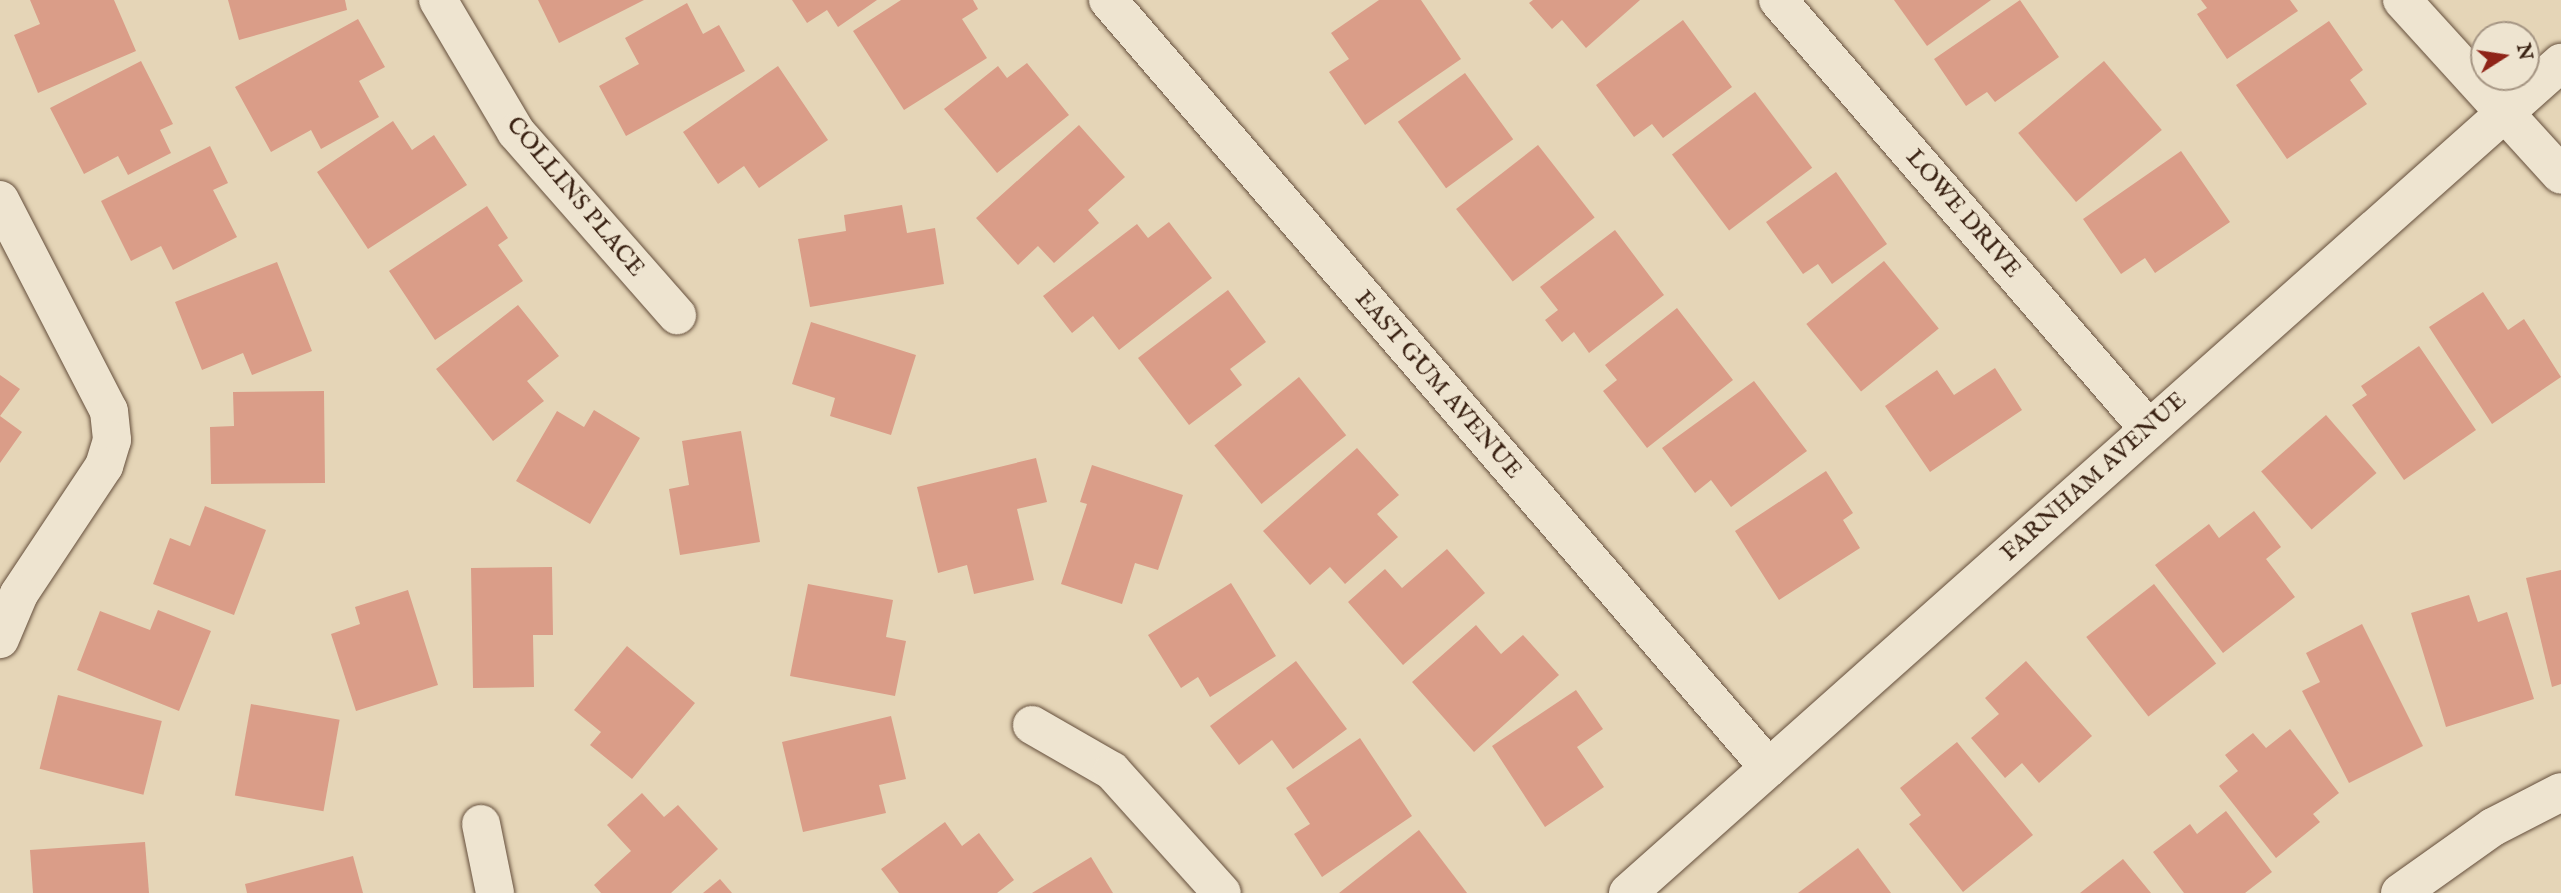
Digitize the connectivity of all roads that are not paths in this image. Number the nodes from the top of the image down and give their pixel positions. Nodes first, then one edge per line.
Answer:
1 (438, 0) edge
2 (1108, 0) edge
3 (1778, 0) edge
4 (2402, 0) edge
5 (2561, 63) edge
6 (2504, 113) junction
7 (2561, 175) edge
8 (0, 200) edge
9 (677, 315) dead end
10 (2148, 428) junction
11 (0, 639) edge
12 (1031, 724) dead end
13 (1769, 768) junction
14 (2561, 792) edge
15 (481, 824) dead end
16 (495, 893) edge
17 (1222, 893) edge
18 (1628, 893) edge
19 (2400, 893) edge

1 - 9 street, COLLINS PLACE
2 - 13 street, EAST GUM AVENUE
3 - 10 street, LOWE DRIVE
4 - 6 street
5 - 6 street, FARNHAM AVENUE
6 - 7 street
6 - 10 street, FARNHAM AVENUE
8 - 11 street
10 - 13 street, FARNHAM AVENUE
12 - 17 street
13 - 18 street, FARNHAM AVENUE
14 - 19 street
15 - 16 street

